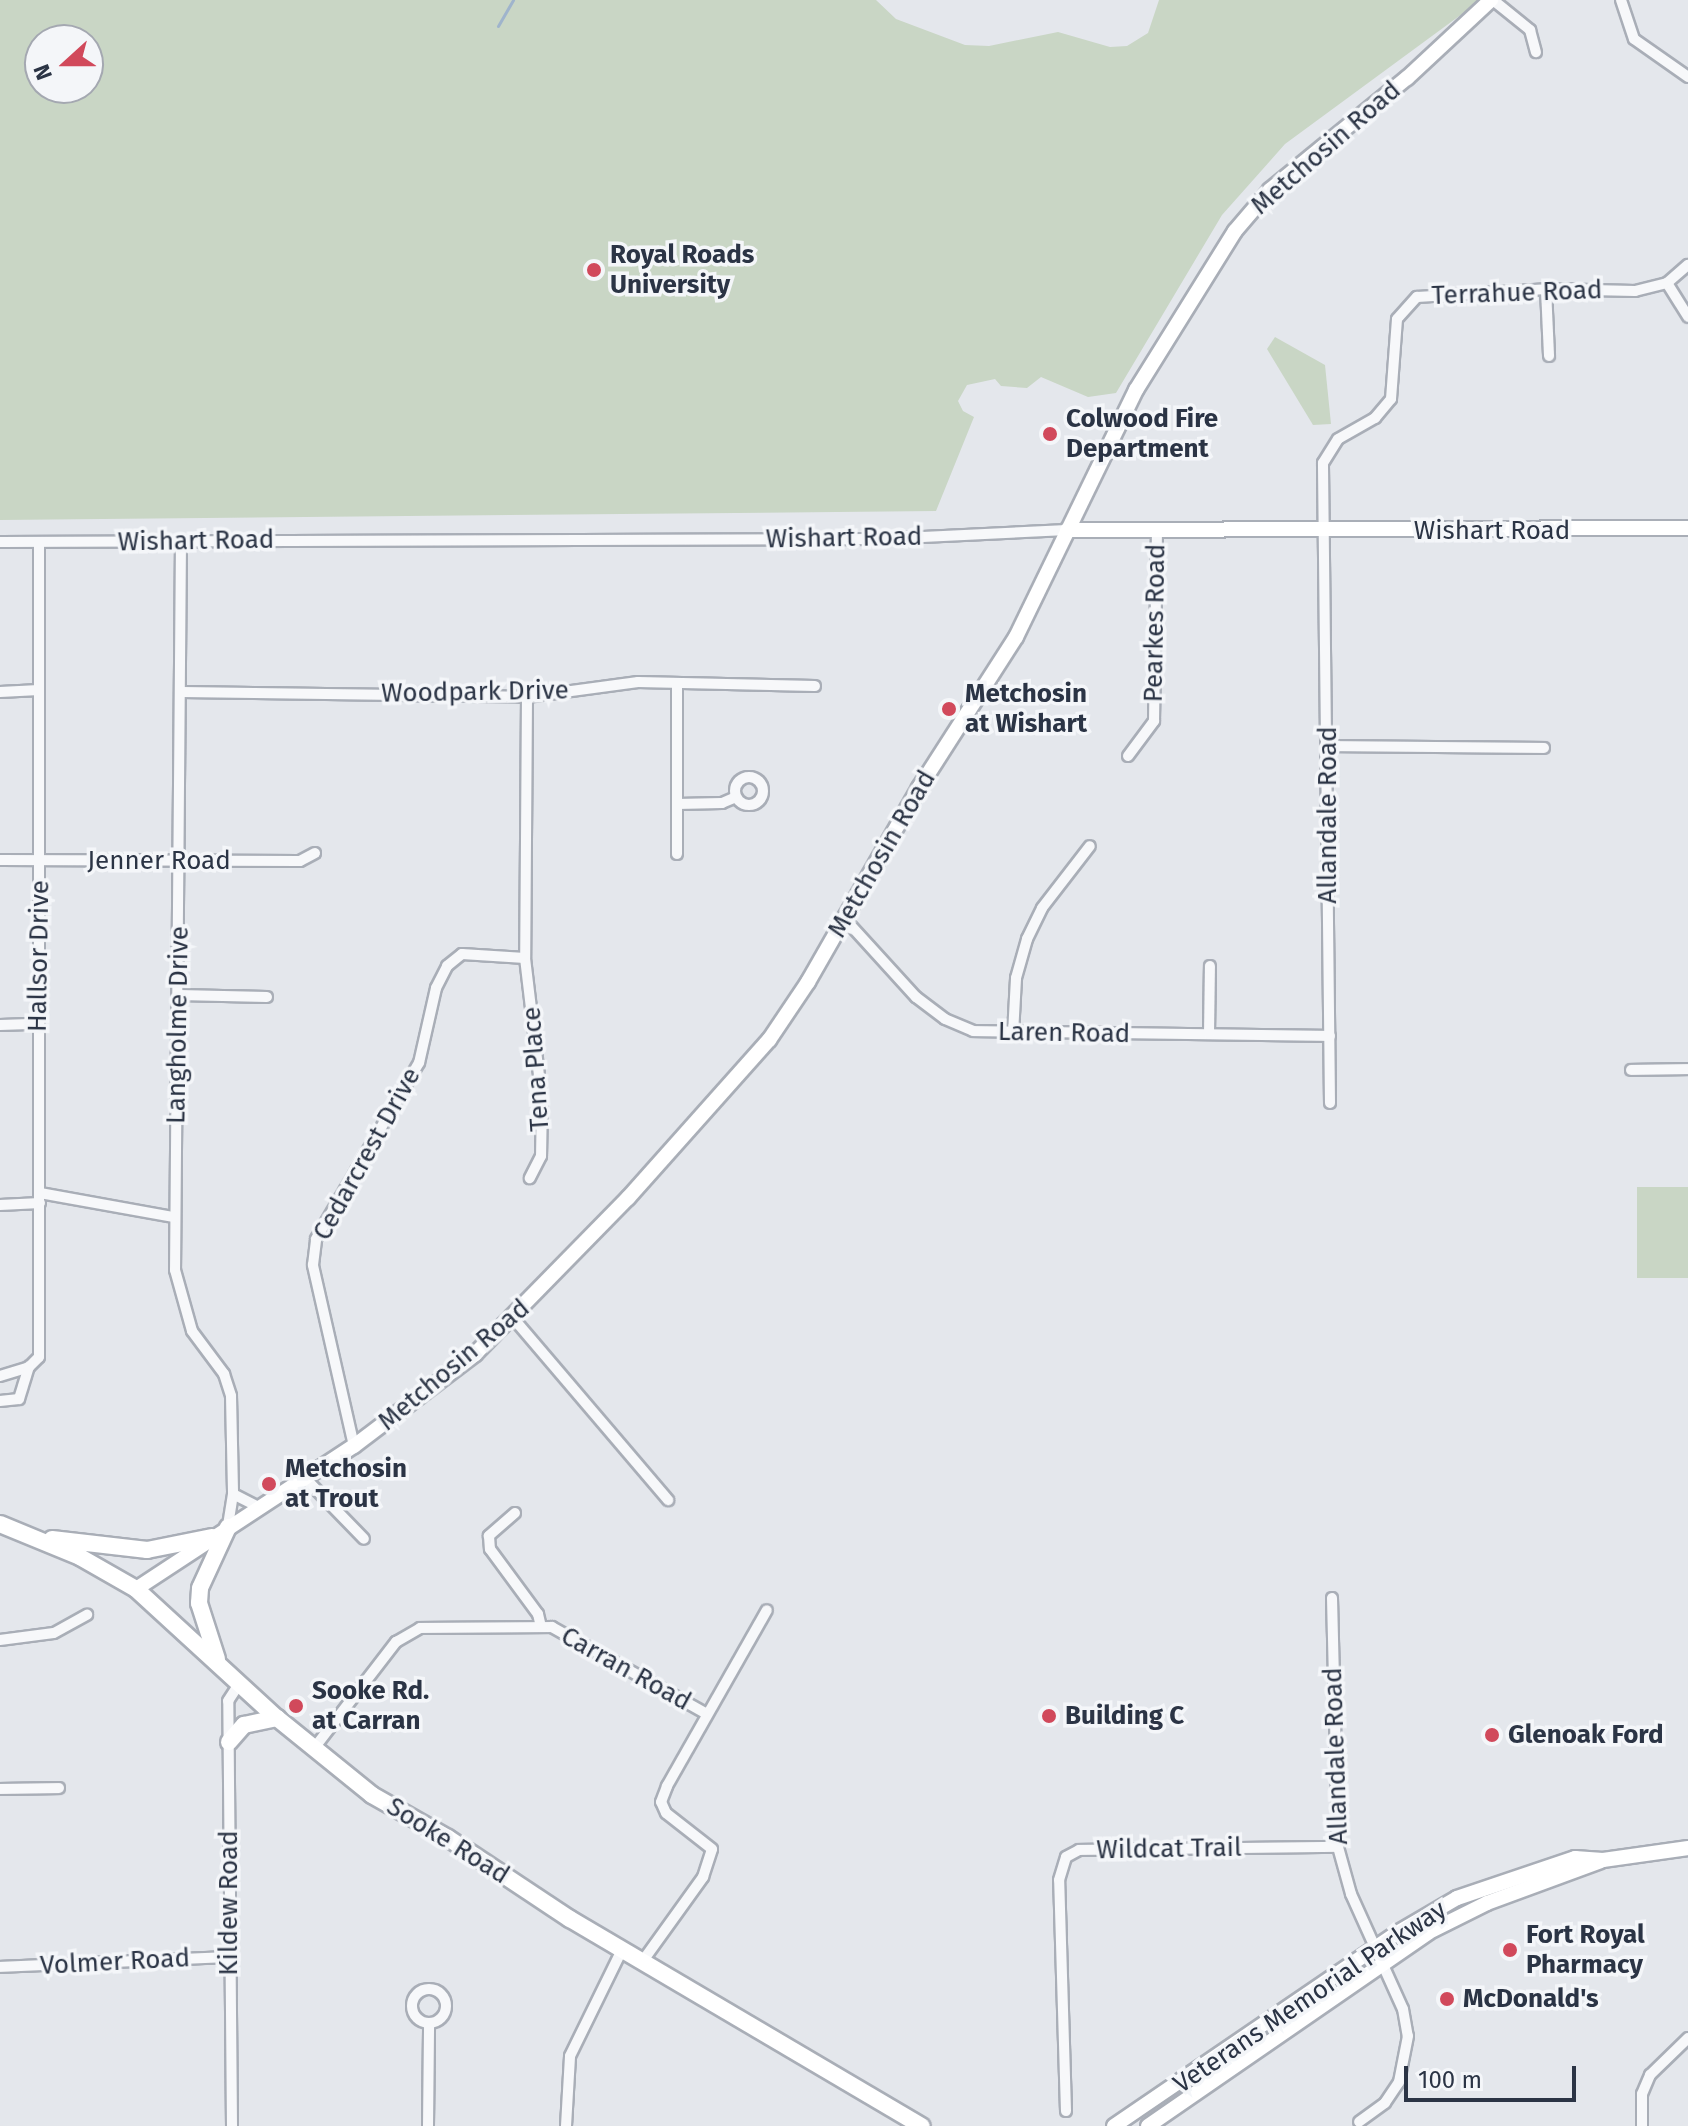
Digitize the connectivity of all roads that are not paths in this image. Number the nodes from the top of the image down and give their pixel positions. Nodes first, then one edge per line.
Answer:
1 (1492, 0) edge
2 (1621, 0) edge
3 (1536, 52) dead end
4 (1688, 77) edge
5 (1688, 265) edge
6 (1667, 283) junction
7 (1546, 289) junction
8 (1688, 317) edge
9 (1549, 356) dead end
10 (1327, 527) junction
11 (1688, 528) edge
12 (1157, 529) junction
13 (1067, 530) junction
14 (181, 541) junction
15 (0, 542) edge
16 (39, 542) junction
17 (677, 683) junction
18 (815, 686) dead end
19 (39, 690) junction
20 (0, 692) edge
21 (182, 692) junction
22 (527, 697) junction
23 (1327, 746) junction
24 (1544, 748) dead end
25 (1128, 756) dead end
26 (736, 797) dead end
27 (677, 804) junction
28 (1090, 846) dead end
29 (315, 853) dead end
30 (677, 854) dead end
31 (0, 860) edge
32 (40, 860) junction
33 (181, 861) junction
34 (844, 918) junction
35 (525, 958) junction
36 (1210, 966) dead end
37 (179, 995) junction
38 (267, 997) dead end
39 (37, 1024) junction
40 (0, 1025) edge
41 (1013, 1034) junction
42 (1209, 1034) junction
43 (1330, 1036) junction
44 (1688, 1069) edge
45 (1631, 1070) dead end
46 (1330, 1103) dead end
47 (530, 1178) dead end
48 (40, 1198) junction
49 (0, 1205) edge
50 (174, 1217) junction
51 (514, 1319) junction
52 (29, 1367) junction
53 (0, 1376) edge
54 (0, 1401) edge
55 (354, 1446) junction
56 (304, 1477) junction
57 (233, 1494) junction
58 (668, 1500) dead end
59 (259, 1507) junction
60 (515, 1513) dead end
61 (0, 1524) edge
62 (228, 1527) junction
63 (25, 1535) junction
64 (212, 1537) junction
65 (364, 1539) dead end
66 (136, 1589) junction
67 (1332, 1598) dead end
68 (767, 1610) dead end
69 (87, 1615) dead end
70 (541, 1627) junction
71 (0, 1640) edge
72 (219, 1665) junction
73 (239, 1684) junction
74 (705, 1713) junction
75 (277, 1718) junction
76 (229, 1742) junction
77 (315, 1747) junction
78 (59, 1788) dead end
79 (0, 1789) edge
80 (1338, 1847) junction
81 (1688, 1848) edge
82 (1603, 1860) junction
83 (1375, 1948) junction
84 (622, 1950) junction
85 (229, 1957) junction
86 (642, 1962) junction
87 (1382, 1963) junction
88 (0, 1967) edge
89 (429, 2023) dead end
90 (1688, 2038) edge
91 (1066, 2111) dead end
92 (1359, 2122) dead end
93 (232, 2126) edge
94 (428, 2126) edge
95 (566, 2126) edge
96 (922, 2126) edge
97 (1114, 2126) edge
98 (1148, 2126) edge
99 (1642, 2126) edge

1 - 3 street
1 - 13 main road, Metchosin Road
2 - 4 street
5 - 6 street, Terrahue Road
6 - 7 street, Terrahue Road
6 - 8 street
7 - 9 street
7 - 10 street, Terrahue Road
10 - 11 main road, Wishart Road
10 - 12 main road, Wishart Road
10 - 23 street, Allandale Road
12 - 13 main road, Wishart Road
12 - 25 street, Pearkes Road
13 - 14 street, Wishart Road
13 - 34 main road, Metchosin Road
14 - 16 street, Wishart Road
14 - 21 street, Langholme Drive
15 - 16 street, Wishart Road
16 - 19 street, Hallsor Drive
17 - 18 street, Woodpark Drive
17 - 22 street, Woodpark Drive
17 - 27 street
19 - 20 street
19 - 32 street, Hallsor Drive
21 - 22 street, Woodpark Drive
21 - 33 street, Langholme Drive
22 - 35 street
23 - 24 street
23 - 43 street, Allandale Road
26 - 27 street
27 - 30 street
28 - 41 street
29 - 33 street, Jenner Road
31 - 32 street, Jenner Road
32 - 33 street, Jenner Road
32 - 39 street, Hallsor Drive
33 - 37 street, Langholme Drive
34 - 41 street, Laren Road
34 - 51 main road, Metchosin Road
35 - 47 street, Tena Place
35 - 55 street, Cedarcrest Drive
36 - 42 street
37 - 38 street
37 - 50 street, Langholme Drive
39 - 40 street
39 - 48 street, Hallsor Drive
41 - 42 street, Laren Road
42 - 43 street, Laren Road
43 - 46 street, Allandale Road
44 - 45 street
48 - 49 street
48 - 50 street
48 - 52 street, Hallsor Drive
50 - 57 street, Langholme Drive
51 - 55 main road, Metchosin Road
51 - 58 street
52 - 53 street
52 - 54 street, Hallsor Drive
55 - 56 main road, Metchosin Road
56 - 59 main road, Metchosin Road
56 - 65 street
57 - 59 street
57 - 62 street, Langholme Drive
59 - 62 main road, Metchosin Road
60 - 70 street
61 - 63 main road, Sooke Road
62 - 64 main road, Metchosin Road
62 - 72 main road
63 - 64 main road
63 - 66 main road, Sooke Road
64 - 66 main road, Metchosin Road
66 - 72 main road, Sooke Road
67 - 80 street, Allandale Road
68 - 74 street
69 - 71 street
70 - 74 street, Carran Road
70 - 77 street, Carran Road
72 - 73 main road, Sooke Road
73 - 75 main road, Sooke Road
73 - 76 street, Kildew Road
74 - 86 street
75 - 76 main road
75 - 77 main road, Sooke Road
76 - 85 street, Kildew Road
77 - 84 main road, Sooke Road
78 - 79 street
80 - 83 street, Allandale Road
80 - 91 street, Wildcat Trail
81 - 82 main road, Veterans Memorial Parkway
82 - 83 main road, Veterans Memorial Parkway
82 - 87 main road, Veterans Memorial Parkway
83 - 87 street, Allandale Road
83 - 97 main road, Veterans Memorial Parkway
84 - 86 main road, Sooke Road
84 - 95 street
85 - 88 street, Volmer Road
85 - 93 street, Kildew Road
86 - 96 main road, Sooke Road
87 - 92 street, Allandale Road
87 - 98 main road, Veterans Memorial Parkway
89 - 94 street
90 - 99 street

